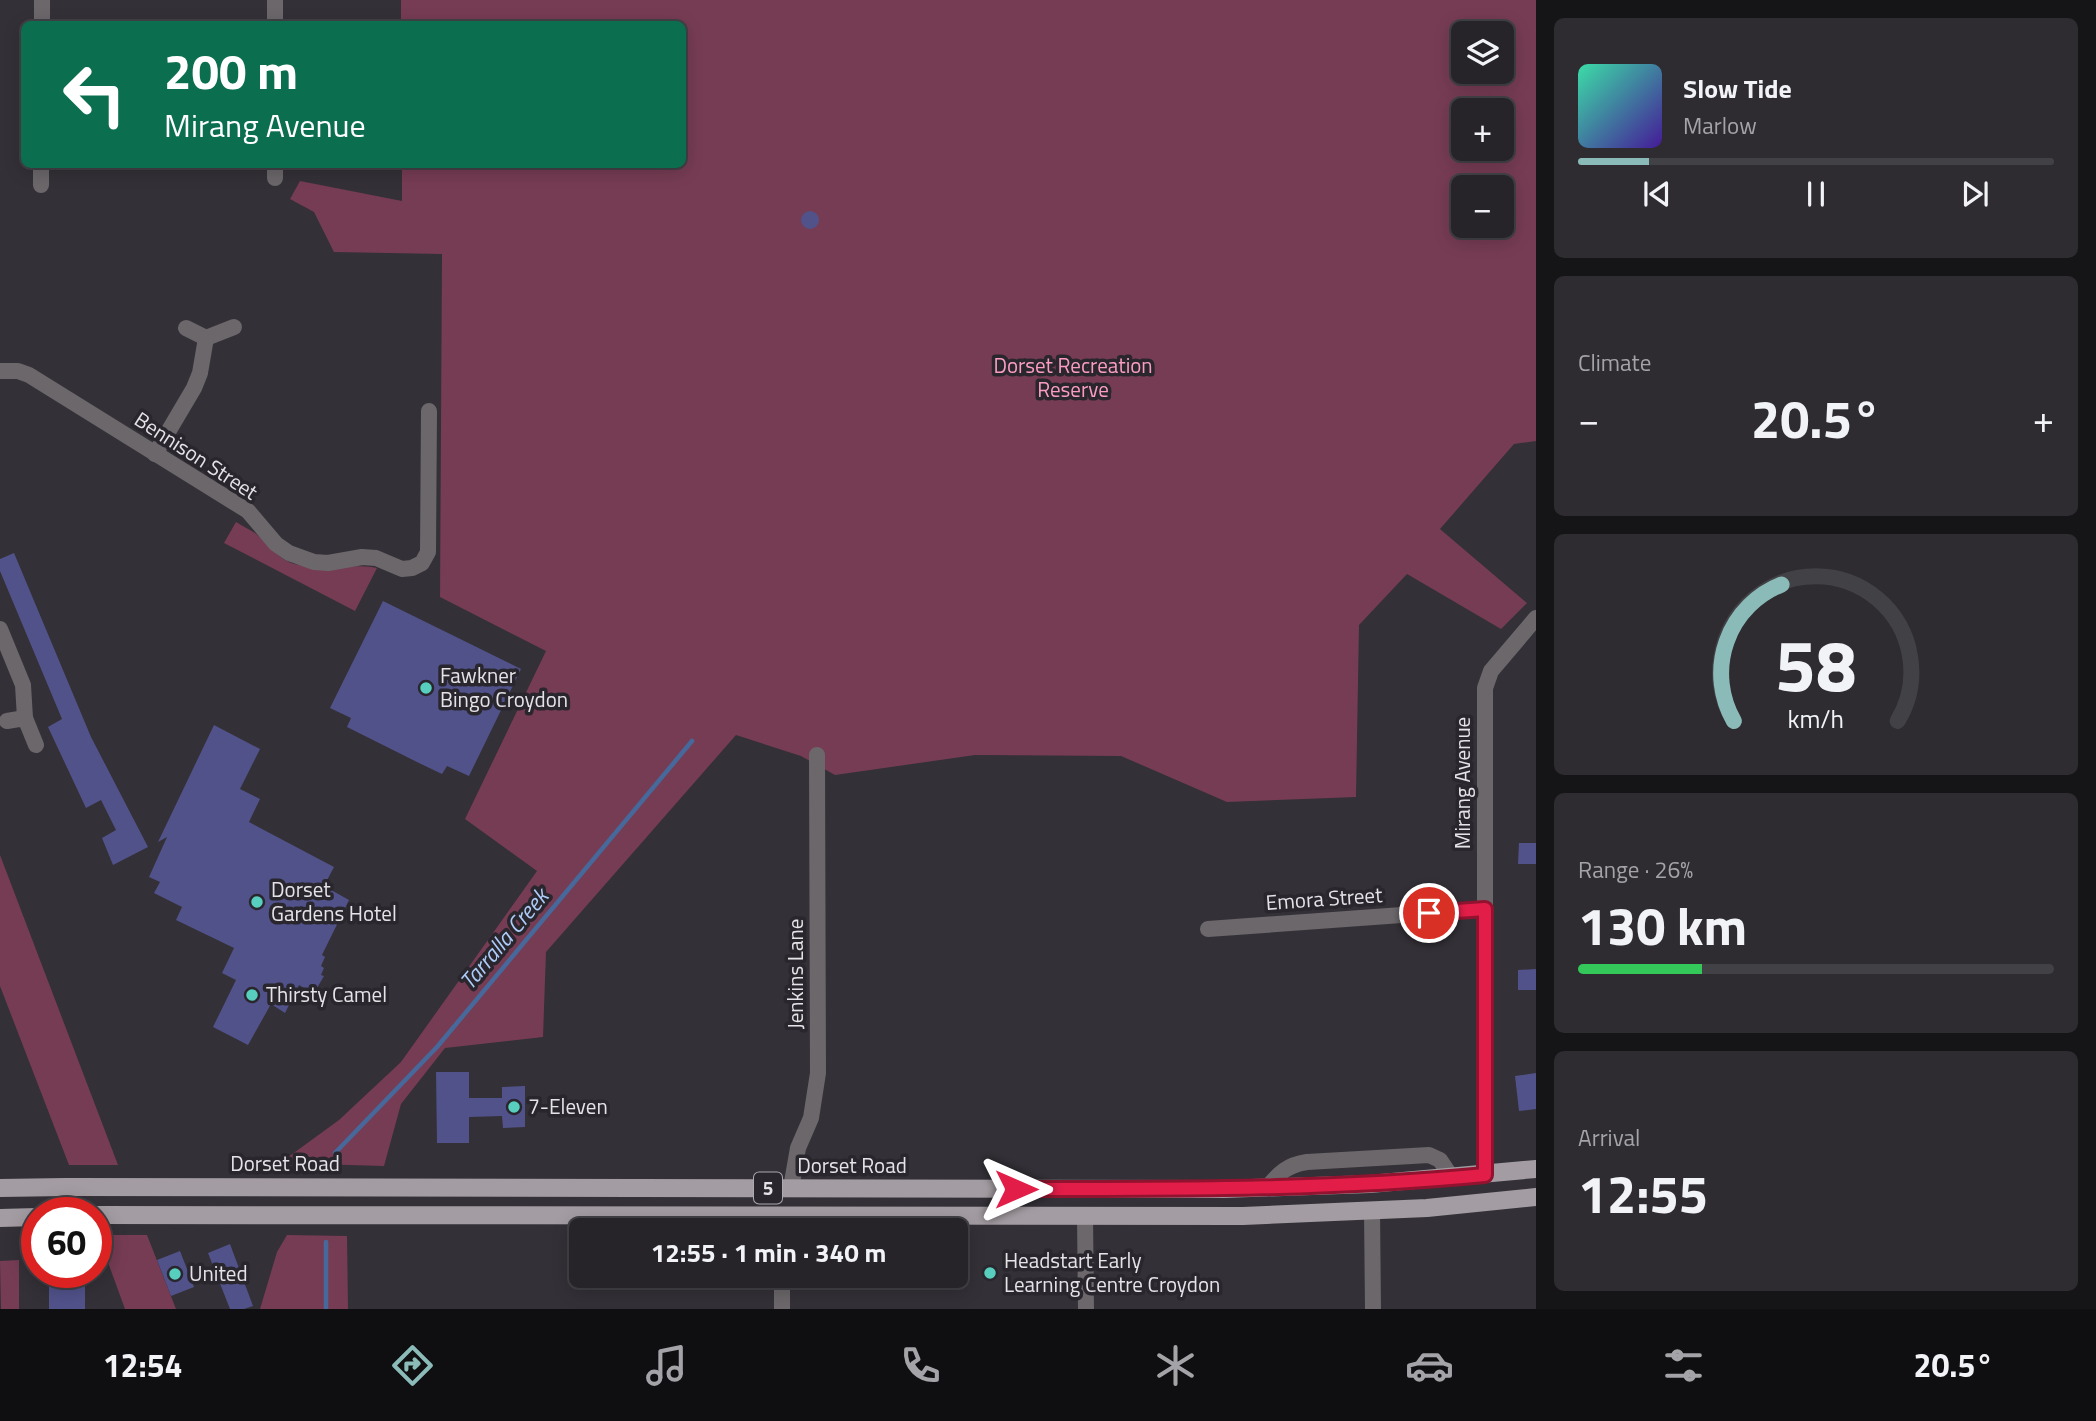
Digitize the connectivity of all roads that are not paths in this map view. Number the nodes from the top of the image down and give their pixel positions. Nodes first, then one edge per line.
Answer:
1 (42, 0) edge
2 (275, 0) edge
3 (42, 21) edge
4 (275, 21) edge
5 (41, 168) edge
6 (41, 184) dead end
7 (234, 327) dead end
8 (186, 328) dead end
9 (206, 338) junction
10 (0, 371) edge
11 (429, 411) dead end
12 (155, 454) junction
13 (1536, 618) edge
14 (0, 629) edge
15 (25, 718) junction
16 (7, 721) dead end
17 (36, 745) dead end
18 (817, 755) dead end
19 (1485, 909) junction
20 (1208, 929) dead end
21 (1536, 1169) edge
22 (1485, 1175) junction
23 (1452, 1178) junction
24 (1370, 1184) junction
25 (224, 1187) junction
26 (0, 1188) edge
27 (514, 1188) junction
28 (791, 1188) junction
29 (1267, 1188) junction
30 (1536, 1197) edge
31 (1372, 1211) junction
32 (223, 1214) junction
33 (514, 1215) junction
34 (112, 1216) edge
35 (1085, 1216) junction
36 (21, 1217) edge
37 (0, 1218) edge
38 (614, 1218) edge
39 (782, 1218) edge
40 (968, 1219) edge
41 (782, 1288) edge
42 (782, 1309) edge
43 (1086, 1309) edge
44 (1373, 1309) edge

1 - 3 street
2 - 4 street
5 - 6 street
7 - 9 street
8 - 9 street
9 - 12 street
10 - 12 street, Bennison Street
11 - 12 street, Bennison Street
13 - 19 street, Mirang Avenue
14 - 15 street
15 - 16 street
15 - 17 street
18 - 28 street, Jenkins Lane
19 - 20 street, Emora Street
19 - 22 street, Mirang Avenue
21 - 22 main road, Dorset Road / 5
22 - 23 main road, Dorset Road / 5
23 - 24 main road, Dorset Road / 5
23 - 29 street
24 - 29 main road, Dorset Road / 5
24 - 31 main road
25 - 26 main road, Dorset Road / 5
25 - 27 main road, Dorset Road / 5
25 - 32 main road
27 - 28 main road, Dorset Road / 5
27 - 33 main road
28 - 29 main road, Dorset Road / 5
28 - 39 main road
30 - 31 main road, 5
31 - 35 main road, 5
31 - 44 street
32 - 33 main road, 5
32 - 34 main road, 5
33 - 38 main road, 5
35 - 40 main road, 5
35 - 43 street
36 - 37 main road
41 - 42 street

